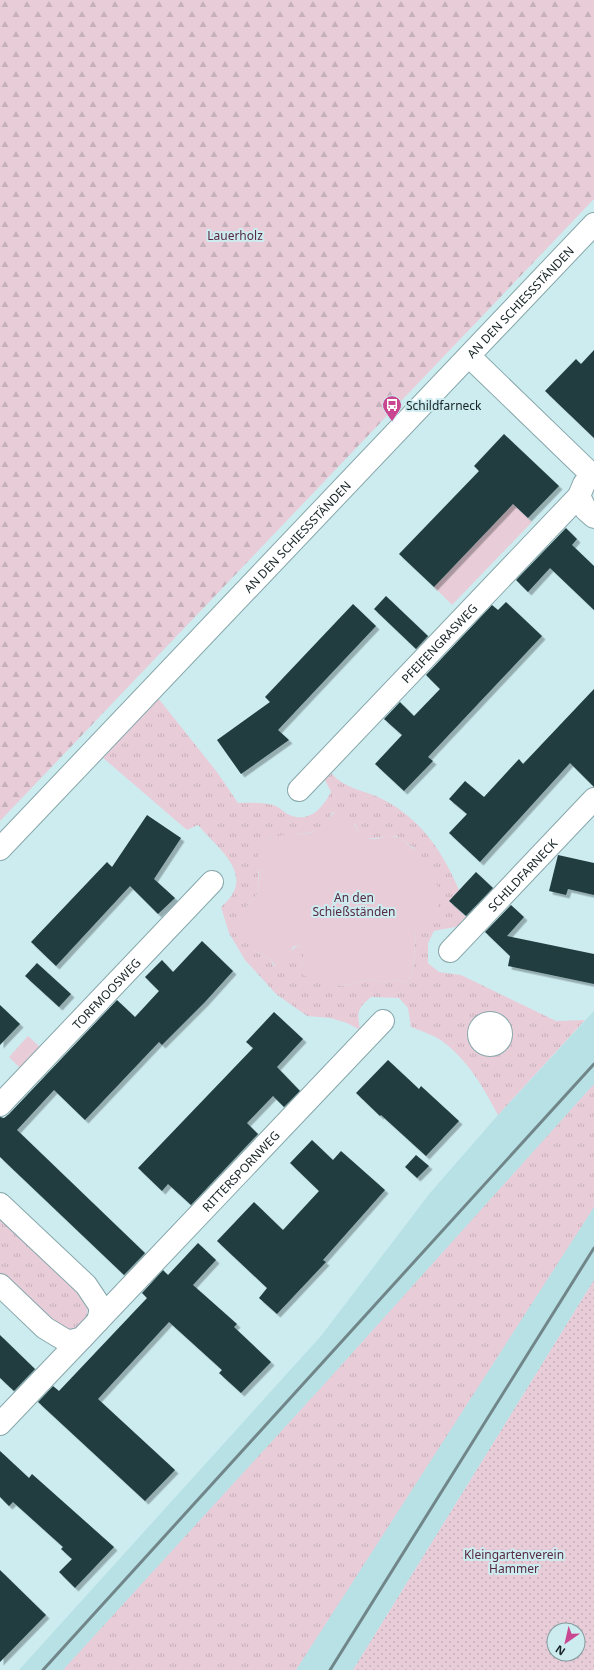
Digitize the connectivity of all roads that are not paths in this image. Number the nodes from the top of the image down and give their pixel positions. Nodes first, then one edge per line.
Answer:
1 (594, 224) edge
2 (469, 356) junction
3 (592, 472) edge
4 (579, 496) junction
5 (594, 517) edge
6 (299, 790) dead end
7 (594, 800) edge
8 (0, 849) edge
9 (212, 882) dead end
10 (450, 951) dead end
11 (383, 1021) dead end
12 (0, 1105) edge
13 (0, 1204) edge
14 (0, 1285) edge
15 (98, 1321) junction
16 (82, 1338) junction
17 (0, 1424) edge

1 - 2 street, AN DEN SCHIESSSTÄNDEN
2 - 3 street
2 - 8 street, AN DEN SCHIESSSTÄNDEN
3 - 4 street
4 - 5 street
4 - 6 street, PFEIFENGRASWEG
7 - 10 street, SCHILDFARNECK
9 - 12 street, TORFMOOSWEG
11 - 15 street, RITTERSPORNWEG
13 - 15 street
14 - 16 street
15 - 16 street, RITTERSPORNWEG
16 - 17 street, RITTERSPORNWEG

